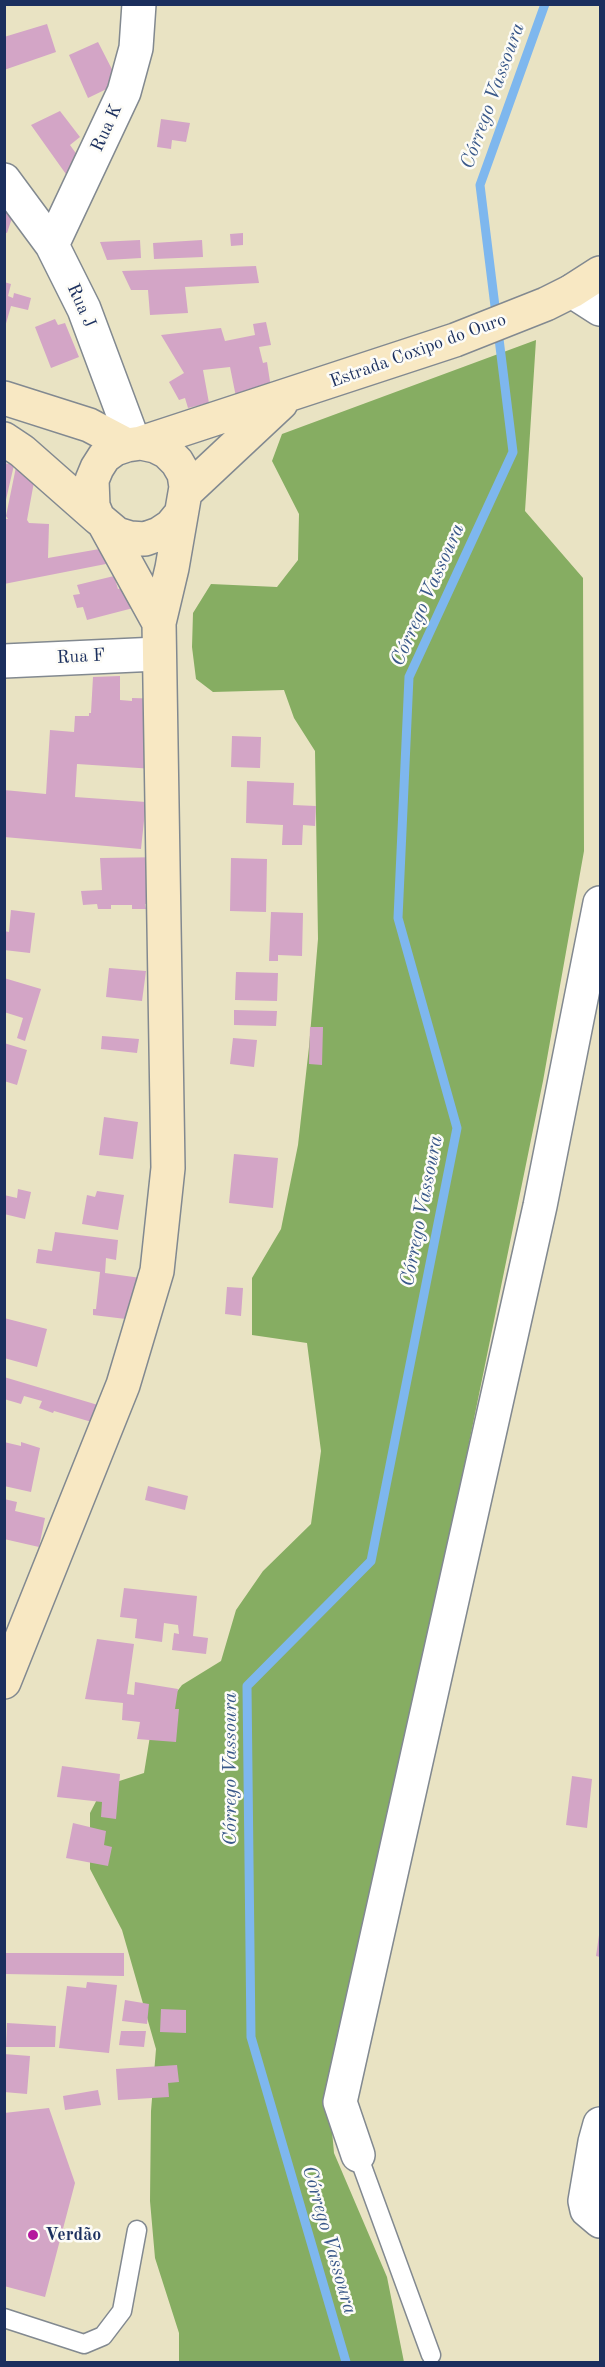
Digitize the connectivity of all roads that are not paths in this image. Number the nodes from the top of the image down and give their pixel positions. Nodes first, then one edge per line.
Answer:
1 (139, 4) edge
2 (4, 180) edge
3 (52, 245) junction
4 (600, 273) edge
5 (559, 297) junction
6 (600, 309) edge
7 (289, 396) junction
8 (4, 398) edge
9 (4, 439) edge
10 (134, 444) junction
11 (184, 503) junction
12 (102, 522) junction
13 (158, 638) junction
14 (4, 661) edge
15 (600, 903) edge
16 (4, 1682) edge
17 (600, 2124) edge
18 (358, 2155) joint
19 (595, 2181) edge
20 (600, 2221) edge
21 (137, 2230) dead end
22 (4, 2318) edge
23 (431, 2355) dead end

1 - 3 street, Rua K
2 - 3 street, Rua J
3 - 10 street, Rua J
4 - 5 main road, Estrada Coxipo do Ouro
5 - 6 street
5 - 7 main road, Estrada Coxipo do Ouro
7 - 10 main road, Estrada Coxipo do Ouro
7 - 11 main road, Estrada Coxipo do Ouro
8 - 10 main road
9 - 12 main road
10 - 11 main road
10 - 12 main road
11 - 12 main road
11 - 13 main road
12 - 13 main road
13 - 14 street, Rua F
13 - 16 main road
15 - 18 street
17 - 19 street
18 - 23 lane
19 - 20 street
21 - 22 lane

